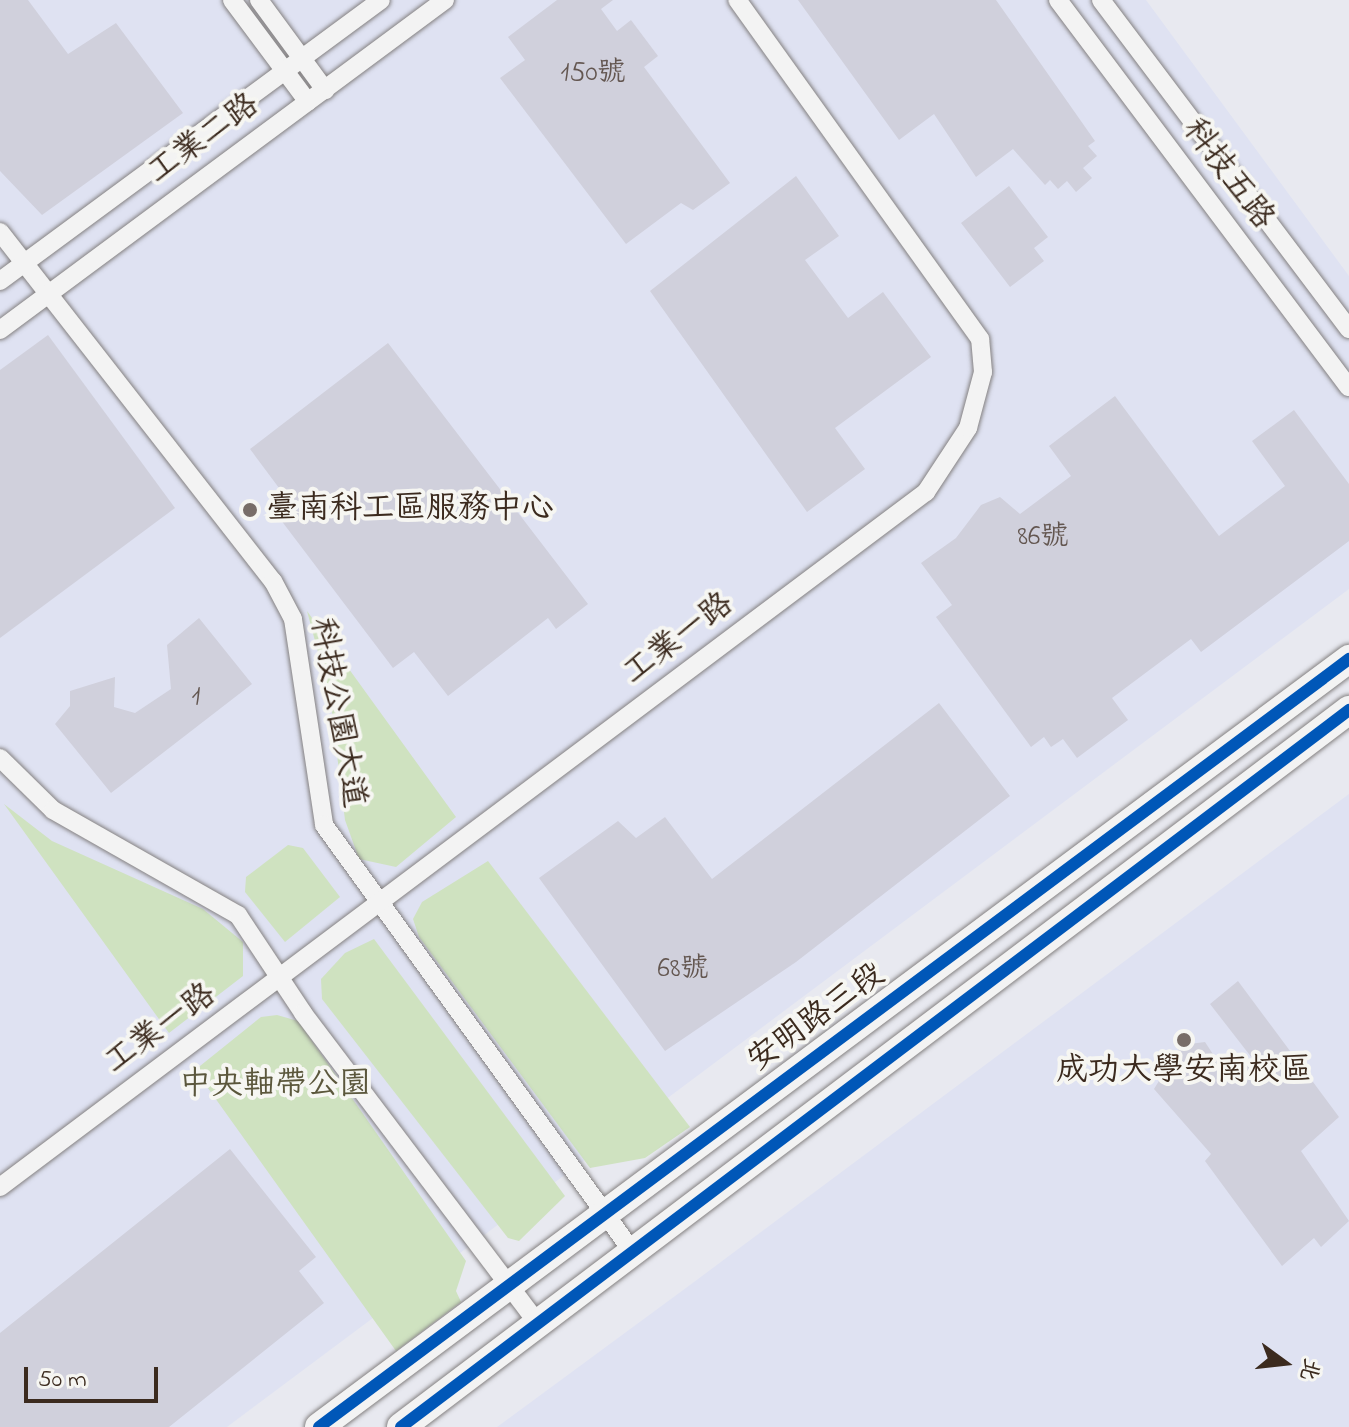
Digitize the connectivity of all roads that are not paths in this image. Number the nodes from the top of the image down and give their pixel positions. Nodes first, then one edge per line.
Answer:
1 (232, 0) edge
2 (259, 0) edge
3 (381, 0) edge
4 (445, 0) edge
5 (737, 0) edge
6 (1058, 0) edge
7 (1101, 0) edge
8 (303, 60) junction
9 (286, 73) junction
10 (325, 90) junction
11 (308, 102) junction
12 (0, 232) edge
13 (27, 258) junction
14 (0, 281) edge
15 (48, 289) junction
16 (1349, 329) edge
17 (0, 330) edge
18 (1349, 387) edge
19 (1349, 659) edge
20 (1349, 710) edge
21 (0, 758) edge
22 (375, 905) junction
23 (282, 979) junction
24 (0, 1187) edge
25 (602, 1209) junction
26 (632, 1251) junction
27 (511, 1283) junction
28 (539, 1325) junction
29 (319, 1427) edge
30 (401, 1427) edge

1 - 9 street
2 - 8 street
3 - 8 street, 工業二路
4 - 10 street, 工業二路
5 - 22 street, 工業一路
6 - 18 street, 科技五路
7 - 16 street, 科技五路
8 - 9 street, 工業二路
8 - 10 street
9 - 11 street
9 - 13 street, 工業二路
10 - 11 street, 工業二路
11 - 15 street, 工業二路
12 - 13 street, 科技公園大道
13 - 14 street, 工業二路
13 - 15 street, 科技公園大道
15 - 17 street, 工業二路
15 - 22 street, 科技公園大道
19 - 25 main road, 安明路三段
20 - 26 main road
21 - 23 street
22 - 23 street, 工業一路
22 - 25 street, 科技公園大道
23 - 24 street, 工業一路
23 - 27 street
25 - 26 street, 科技公園大道
25 - 27 main road, 安明路三段
26 - 28 main road
27 - 28 street
27 - 29 main road, 安明路三段
28 - 30 main road

